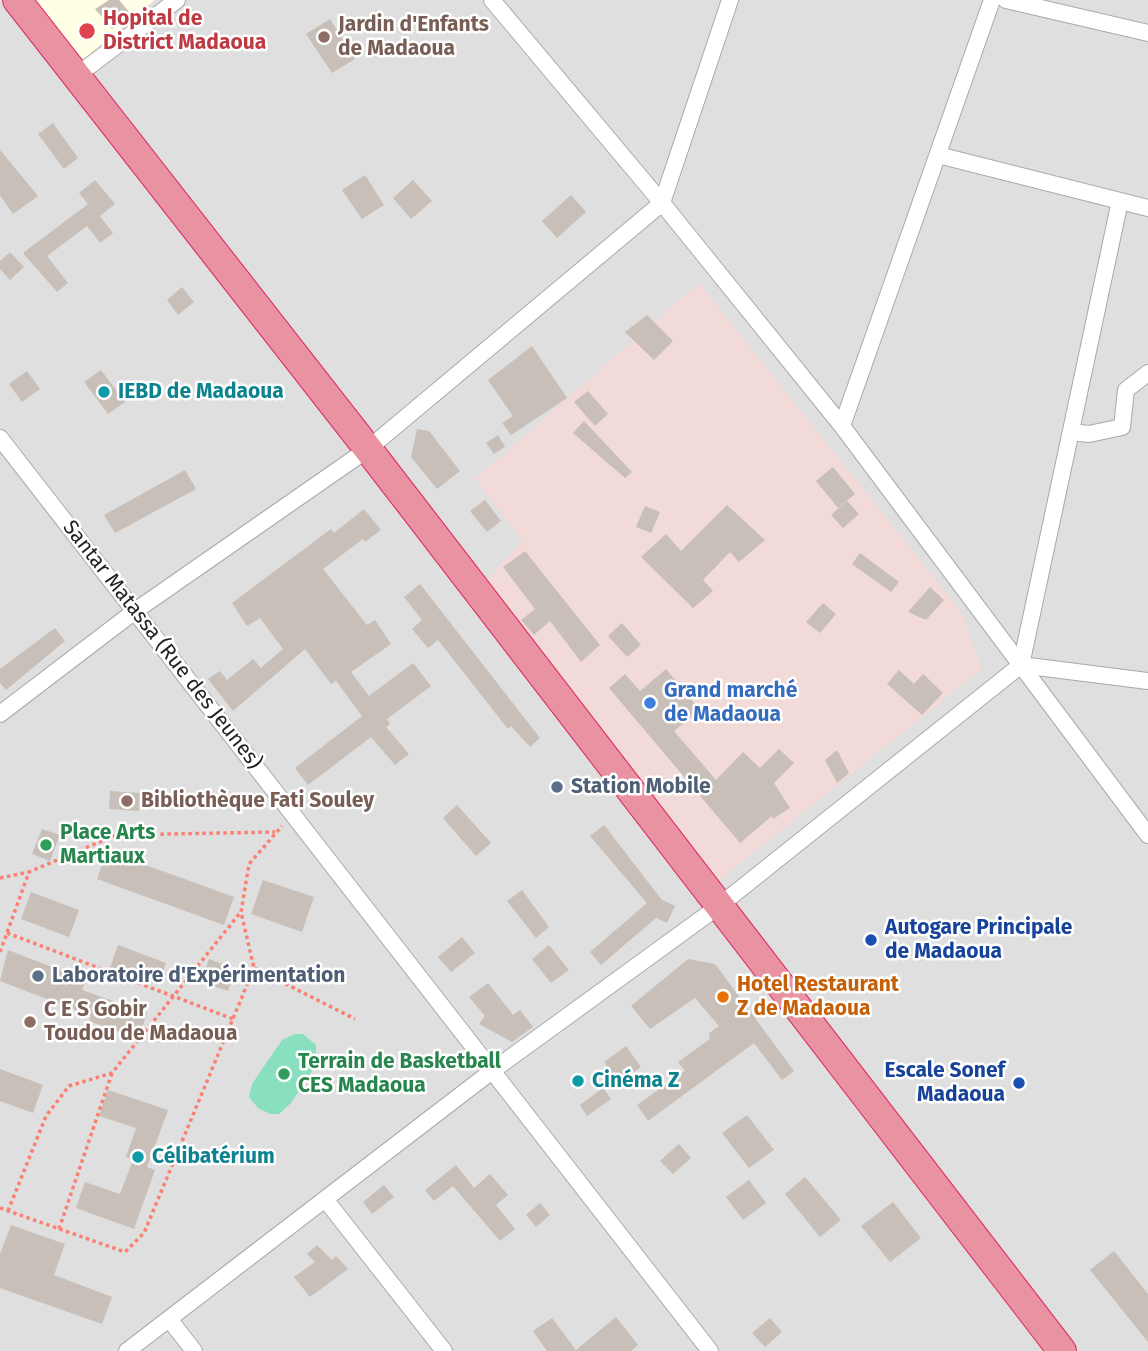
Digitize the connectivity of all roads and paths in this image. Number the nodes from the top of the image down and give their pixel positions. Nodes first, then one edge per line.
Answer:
1 (17, 0) edge
2 (177, 0) edge
3 (492, 0) edge
4 (730, 0) edge
5 (992, 0) edge
6 (1006, 0) edge
7 (1148, 33) edge
8 (76, 76) junction
9 (937, 155) junction
10 (1120, 201) junction
11 (662, 202) junction
12 (1148, 208) edge
13 (1148, 373) edge
14 (842, 426) junction
15 (1071, 432) junction
16 (0, 438) edge
17 (368, 449) junction
18 (135, 611) junction
19 (1021, 665) junction
20 (1148, 681) edge
21 (0, 714) edge
22 (1148, 835) edge
23 (29, 872) junction
24 (0, 878) edge
25 (719, 906) junction
26 (241, 912) junction
27 (7, 933) junction
28 (0, 953) edge
29 (254, 968) junction
30 (174, 997) junction
31 (233, 1019) junction
32 (355, 1019) dead end
33 (492, 1071) junction
34 (112, 1073) junction
35 (325, 1199) junction
36 (0, 1208) edge
37 (8, 1210) junction
38 (60, 1229) junction
39 (169, 1319) junction
40 (127, 1351) edge
41 (194, 1351) edge
42 (444, 1351) edge
43 (710, 1351) edge
44 (1062, 1351) edge

1 - 8 highway
2 - 8 street
3 - 11 street
4 - 11 street
5 - 9 street
6 - 7 street
8 - 17 highway
9 - 10 street
9 - 14 street
10 - 12 street
10 - 15 street
11 - 14 street
11 - 17 street
13 - 15 street
14 - 19 street
15 - 19 street
16 - 18 street, Santar Matassa (Rue des Jeunes)
17 - 18 street
17 - 25 highway
18 - 21 street
18 - 33 street, Santar Matassa (Rue des Jeunes)
19 - 20 street
19 - 22 street
19 - 25 street
23 - 24 path
23 - 26 path
23 - 27 path
25 - 33 street
25 - 44 highway
26 - 29 path
26 - 30 path
27 - 28 path
27 - 30 path
29 - 31 path
29 - 32 path
30 - 31 path
30 - 34 path
31 - 38 path
33 - 35 street
33 - 43 street, Santar Matassa (Rue des Jeunes)
34 - 37 path
34 - 38 path
35 - 39 street
35 - 42 street
36 - 37 path
37 - 38 path
39 - 40 street
39 - 41 street

